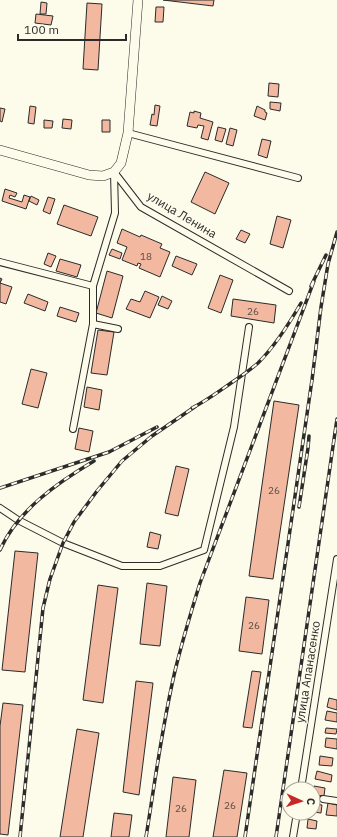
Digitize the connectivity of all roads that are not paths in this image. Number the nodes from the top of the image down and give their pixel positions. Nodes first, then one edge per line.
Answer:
1 (138, 0) edge
2 (128, 133) junction
3 (0, 150) edge
4 (114, 172) junction
5 (298, 178) dead end
6 (0, 262) edge
7 (93, 286) junction
8 (289, 291) dead end
9 (93, 324) junction
10 (250, 327) dead end
11 (118, 329) dead end
12 (74, 429) dead end
13 (0, 508) edge
14 (337, 559) edge
15 (301, 781) edge
16 (323, 799) dead end
17 (337, 801) edge
18 (296, 821) edge
19 (293, 837) edge

1 - 2 main road
2 - 4 main road
2 - 5 street
3 - 4 main road
4 - 7 street
4 - 8 street, улица Ленина
6 - 7 street
7 - 9 street
9 - 11 street
9 - 12 street
10 - 13 street
14 - 15 street, улица Апанасенко
16 - 17 street
18 - 19 street

